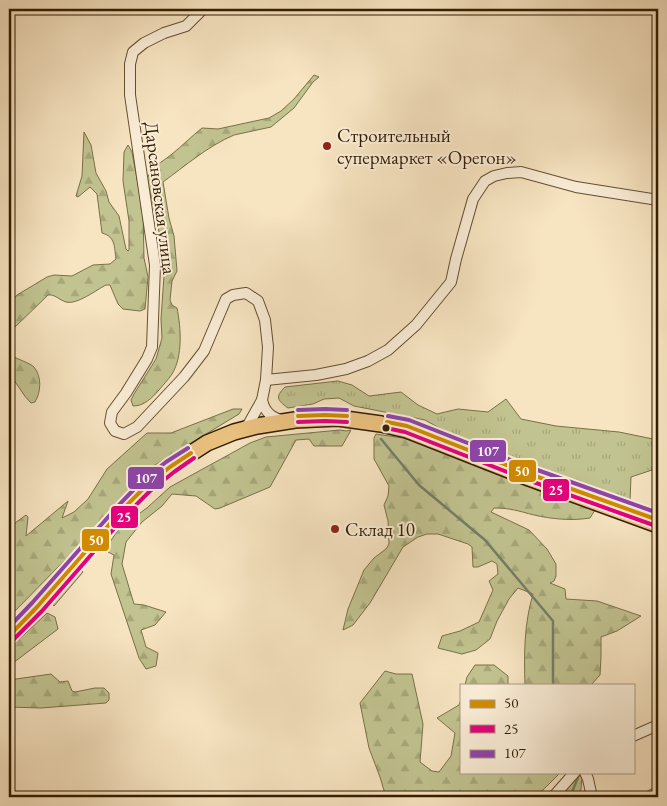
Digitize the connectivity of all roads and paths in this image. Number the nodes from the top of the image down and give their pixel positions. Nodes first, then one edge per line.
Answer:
1 (203, 9) edge
2 (658, 200) edge
3 (266, 380) junction
4 (262, 400) junction
5 (286, 419) junction
6 (389, 424) junction
7 (248, 425) junction
8 (234, 432) junction
9 (658, 520) edge
10 (658, 525) edge
11 (9, 626) edge
12 (9, 636) edge
13 (658, 725) edge
14 (634, 736) edge
15 (573, 774) edge
16 (586, 774) edge
17 (553, 797) edge
18 (592, 797) edge

1 - 3 street, Дарсановская улица
2 - 3 street
3 - 4 street, Дарсановская улица
4 - 5 street
4 - 7 street, Дарсановская улица
5 - 6 highway
5 - 6 highway
5 - 7 highway
5 - 8 highway
6 - 9 highway
6 - 10 highway
7 - 8 street
7 - 11 highway
8 - 12 highway
13 - 14 street
15 - 17 street
16 - 18 street

